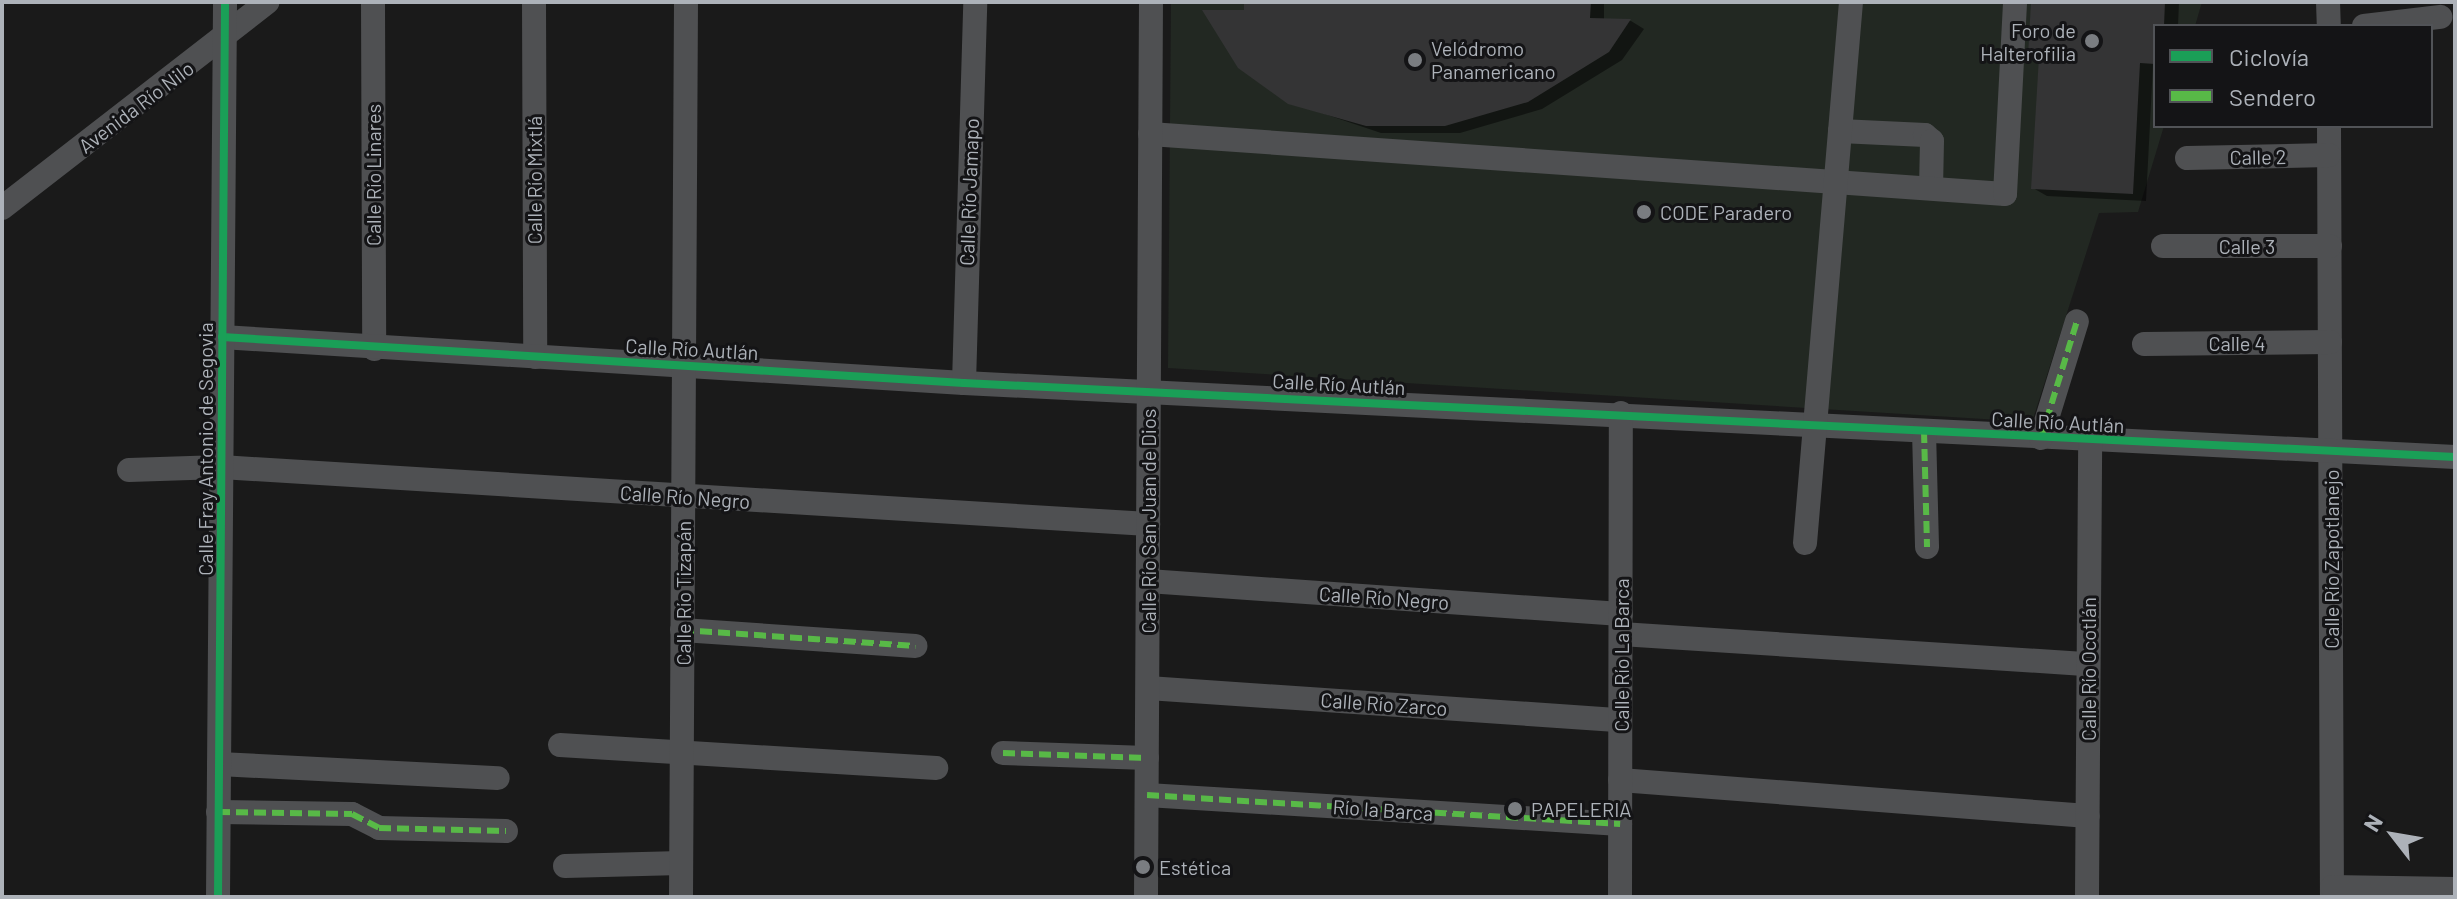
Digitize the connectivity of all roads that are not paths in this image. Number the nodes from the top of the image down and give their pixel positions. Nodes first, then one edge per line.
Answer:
1 (225, 2) edge
2 (268, 2) edge
3 (373, 2) edge
4 (534, 2) edge
5 (686, 2) edge
6 (975, 2) edge
7 (1151, 2) edge
8 (1851, 2) edge
9 (2015, 2) edge
10 (2328, 2) edge
11 (2440, 17) dead end
12 (2329, 24) edge
13 (2381, 24) edge
14 (224, 40) junction
15 (2329, 128) edge
16 (1840, 131) junction
17 (1150, 134) junction
18 (2329, 155) junction
19 (2187, 158) dead end
20 (1836, 182) junction
21 (1931, 188) junction
22 (2, 208) edge
23 (2163, 246) dead end
24 (2330, 246) junction
25 (2077, 321) dead end
26 (222, 337) junction
27 (2330, 342) junction
28 (2144, 344) dead end
29 (374, 349) junction
30 (535, 357) junction
31 (684, 363) junction
32 (964, 383) junction
33 (1149, 391) junction
34 (1621, 413) junction
35 (1818, 425) junction
36 (1924, 431) junction
37 (2041, 438) junction
38 (2090, 441) junction
39 (2331, 448) junction
40 (2455, 457) edge
41 (221, 467) junction
42 (129, 470) dead end
43 (683, 497) junction
44 (1148, 524) junction
45 (1805, 543) dead end
46 (1927, 547) dead end
47 (1148, 581) junction
48 (1621, 624) junction
49 (682, 630) junction
50 (915, 646) dead end
51 (2088, 664) junction
52 (1148, 688) junction
53 (1620, 720) junction
54 (560, 745) dead end
55 (682, 748) junction
56 (1003, 753) dead end
57 (1147, 758) junction
58 (219, 764) junction
59 (936, 768) dead end
60 (498, 778) dead end
61 (1620, 780) junction
62 (1147, 795) junction
63 (218, 812) junction
64 (2088, 816) junction
65 (1620, 824) junction
66 (506, 831) dead end
67 (681, 863) junction
68 (565, 866) dead end
69 (2455, 889) edge
70 (2332, 892) edge
71 (218, 897) edge
72 (681, 897) edge
73 (1146, 897) edge
74 (1620, 897) edge
75 (2087, 897) edge

1 - 14 street, Calle Fray Antonio de Segovia
2 - 14 street, Avenida Río Nilo
3 - 29 street, Calle Río Linares
4 - 30 street, Calle Río Mixtlá
5 - 31 street, Calle Río Tizapán
6 - 32 street, Calle Río Jamapo
7 - 17 street, Calle Río San Juan de Dios
8 - 16 street
9 - 21 street
10 - 12 street
11 - 13 street
14 - 22 street, Avenida Río Nilo
14 - 26 street, Calle Fray Antonio de Segovia
15 - 18 street, Calle Río Zapotlanejo
16 - 20 street
16 - 21 street
17 - 20 street
17 - 33 street, Calle Río San Juan de Dios
18 - 19 street, Calle 2
18 - 24 street, Calle Río Zapotlanejo
20 - 21 street
20 - 35 street
23 - 24 street, Calle 3
24 - 27 street, Calle Río Zapotlanejo
25 - 37 street
26 - 29 street, Calle Río Autlán
26 - 41 street, Calle Fray Antonio de Segovia
27 - 28 street, Calle 4
27 - 39 street, Calle Río Zapotlanejo
29 - 30 street, Calle Río Autlán
30 - 31 street, Calle Río Autlán
31 - 32 street, Calle Río Autlán
31 - 43 street, Calle Río Tizapán
32 - 33 street, Calle Río Autlán
33 - 34 street, Calle Río Autlán
33 - 44 street, Calle Río San Juan de Dios
34 - 35 street, Calle Río Autlán
34 - 48 street, Calle Río La Barca
35 - 36 street, Calle Río Autlán
35 - 45 street
36 - 37 street, Calle Río Autlán
36 - 46 street
37 - 38 street, Calle Río Autlán
38 - 39 street, Calle Río Autlán
38 - 51 street, Calle Río Ocotlán
39 - 40 street, Calle Río Autlán
39 - 70 street, Calle Río Zapotlanejo
41 - 42 street, Calle Río Negro
41 - 43 street, Calle Río Negro
41 - 58 street, Calle Fray Antonio de Segovia
43 - 44 street, Calle Río Negro
43 - 49 street, Calle Río Tizapán
44 - 47 street, Calle Río San Juan de Dios
47 - 48 street, Calle Río Negro
47 - 52 street, Calle Río San Juan de Dios
48 - 51 street, Calle Río Negro
48 - 53 street, Calle Río La Barca
49 - 50 street
49 - 55 street, Calle Río Tizapán
51 - 64 street, Calle Río Ocotlán
52 - 53 street, Calle Río Zarco
52 - 57 street, Calle Río San Juan de Dios
53 - 61 street, Calle Río La Barca
54 - 55 street
55 - 59 street
55 - 67 street, Calle Río Tizapán
56 - 57 street
57 - 62 street, Calle Río San Juan de Dios
58 - 60 street
58 - 63 street, Calle Fray Antonio de Segovia
61 - 64 street
61 - 65 street, Calle Río La Barca
62 - 65 street, Río la Barca
62 - 73 street, Calle Río San Juan de Dios
63 - 66 street
63 - 71 street, Calle Fray Antonio de Segovia
64 - 75 street, Calle Río Ocotlán
65 - 74 street, Calle Río La Barca
67 - 68 street
67 - 72 street, Calle Río Tizapán
69 - 70 street

